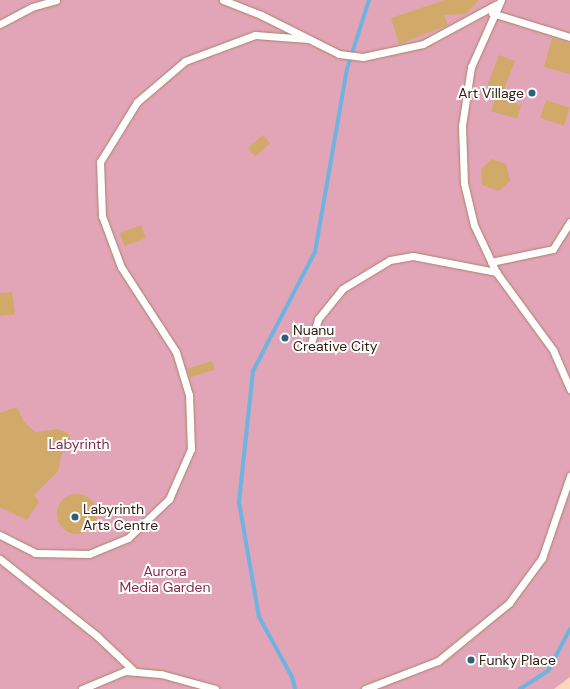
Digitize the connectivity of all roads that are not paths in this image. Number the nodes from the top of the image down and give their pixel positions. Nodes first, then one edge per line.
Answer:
1 (56, 0) edge
2 (224, 0) edge
3 (500, 2) edge
4 (492, 13) junction
5 (0, 24) edge
6 (570, 37) edge
7 (308, 40) junction
8 (570, 222) edge
9 (491, 262) junction
10 (496, 272) junction
11 (310, 347) dead end
12 (570, 389) edge
13 (570, 476) edge
14 (0, 535) edge
15 (0, 559) edge
16 (134, 671) junction
17 (82, 689) edge
18 (215, 689) edge
19 (365, 689) edge

1 - 5 lane
2 - 7 lane
3 - 4 lane
3 - 7 lane
4 - 6 lane
4 - 9 lane
7 - 14 lane
8 - 9 lane
9 - 10 lane
10 - 11 lane
10 - 12 lane
13 - 19 lane
15 - 16 lane
16 - 17 lane
16 - 18 lane

